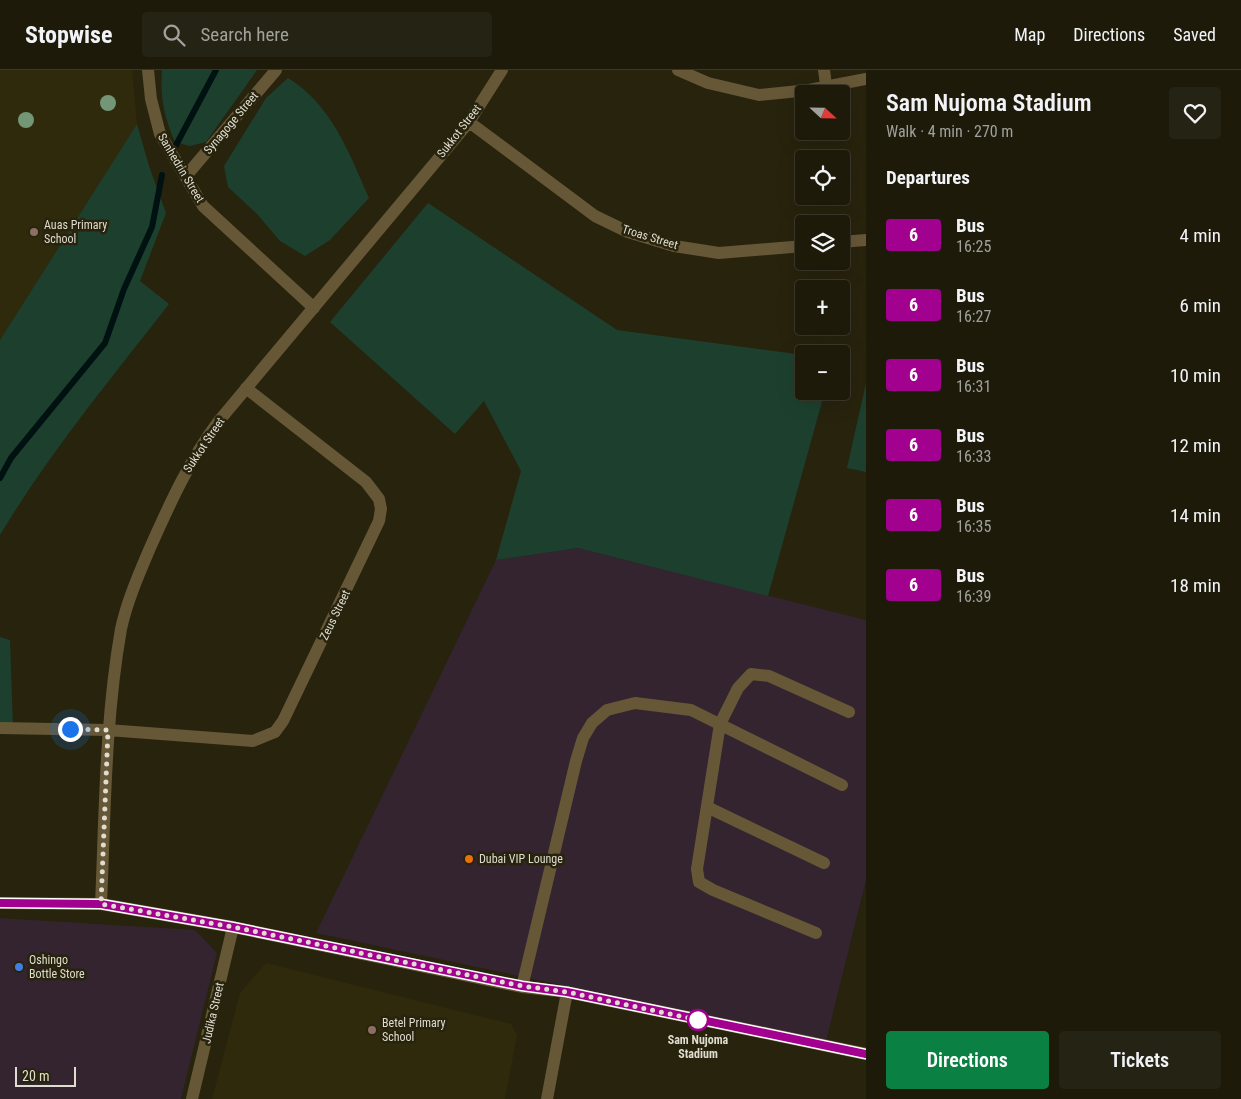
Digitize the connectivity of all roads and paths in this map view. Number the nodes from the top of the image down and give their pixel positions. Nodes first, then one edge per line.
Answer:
1 (148, 70) edge
2 (276, 70) edge
3 (502, 70) edge
4 (678, 70) edge
5 (824, 70) edge
6 (866, 79) edge
7 (826, 85) joint
8 (795, 91) edge
9 (469, 122) junction
10 (186, 176) junction
11 (866, 240) edge
12 (850, 241) edge
13 (795, 247) edge
14 (314, 308) junction
15 (246, 388) junction
16 (849, 712) dead end
17 (720, 724) junction
18 (0, 728) edge
19 (108, 730) junction
20 (842, 785) dead end
21 (707, 807) junction
22 (824, 862) dead end
23 (0, 903) edge
24 (101, 904) junction
25 (233, 927) junction
26 (816, 934) dead end
27 (522, 986) junction
28 (567, 992) junction
29 (866, 1054) edge
30 (192, 1099) edge
31 (547, 1099) edge

1 - 10 street, Sanhedrin Street
2 - 10 street, Synagoge Street
3 - 9 street, Sukkot Street
4 - 8 street
5 - 7 street
6 - 7 street
9 - 13 street, Troas Street
9 - 14 street, Sukkot Street
10 - 14 street, Sanhedrin Street
11 - 12 street
14 - 15 street, Sukkot Street
15 - 19 street, Sukkot Street
15 - 19 street, Zeus Street
16 - 17 street
17 - 20 street
17 - 21 street
17 - 27 street
18 - 19 street, Zeus Street
19 - 24 street, Sukkot Street
21 - 22 street
21 - 26 street
23 - 24 street
24 - 25 street
25 - 27 street
25 - 30 street, Judika Street
27 - 28 street
28 - 29 street
28 - 31 street

